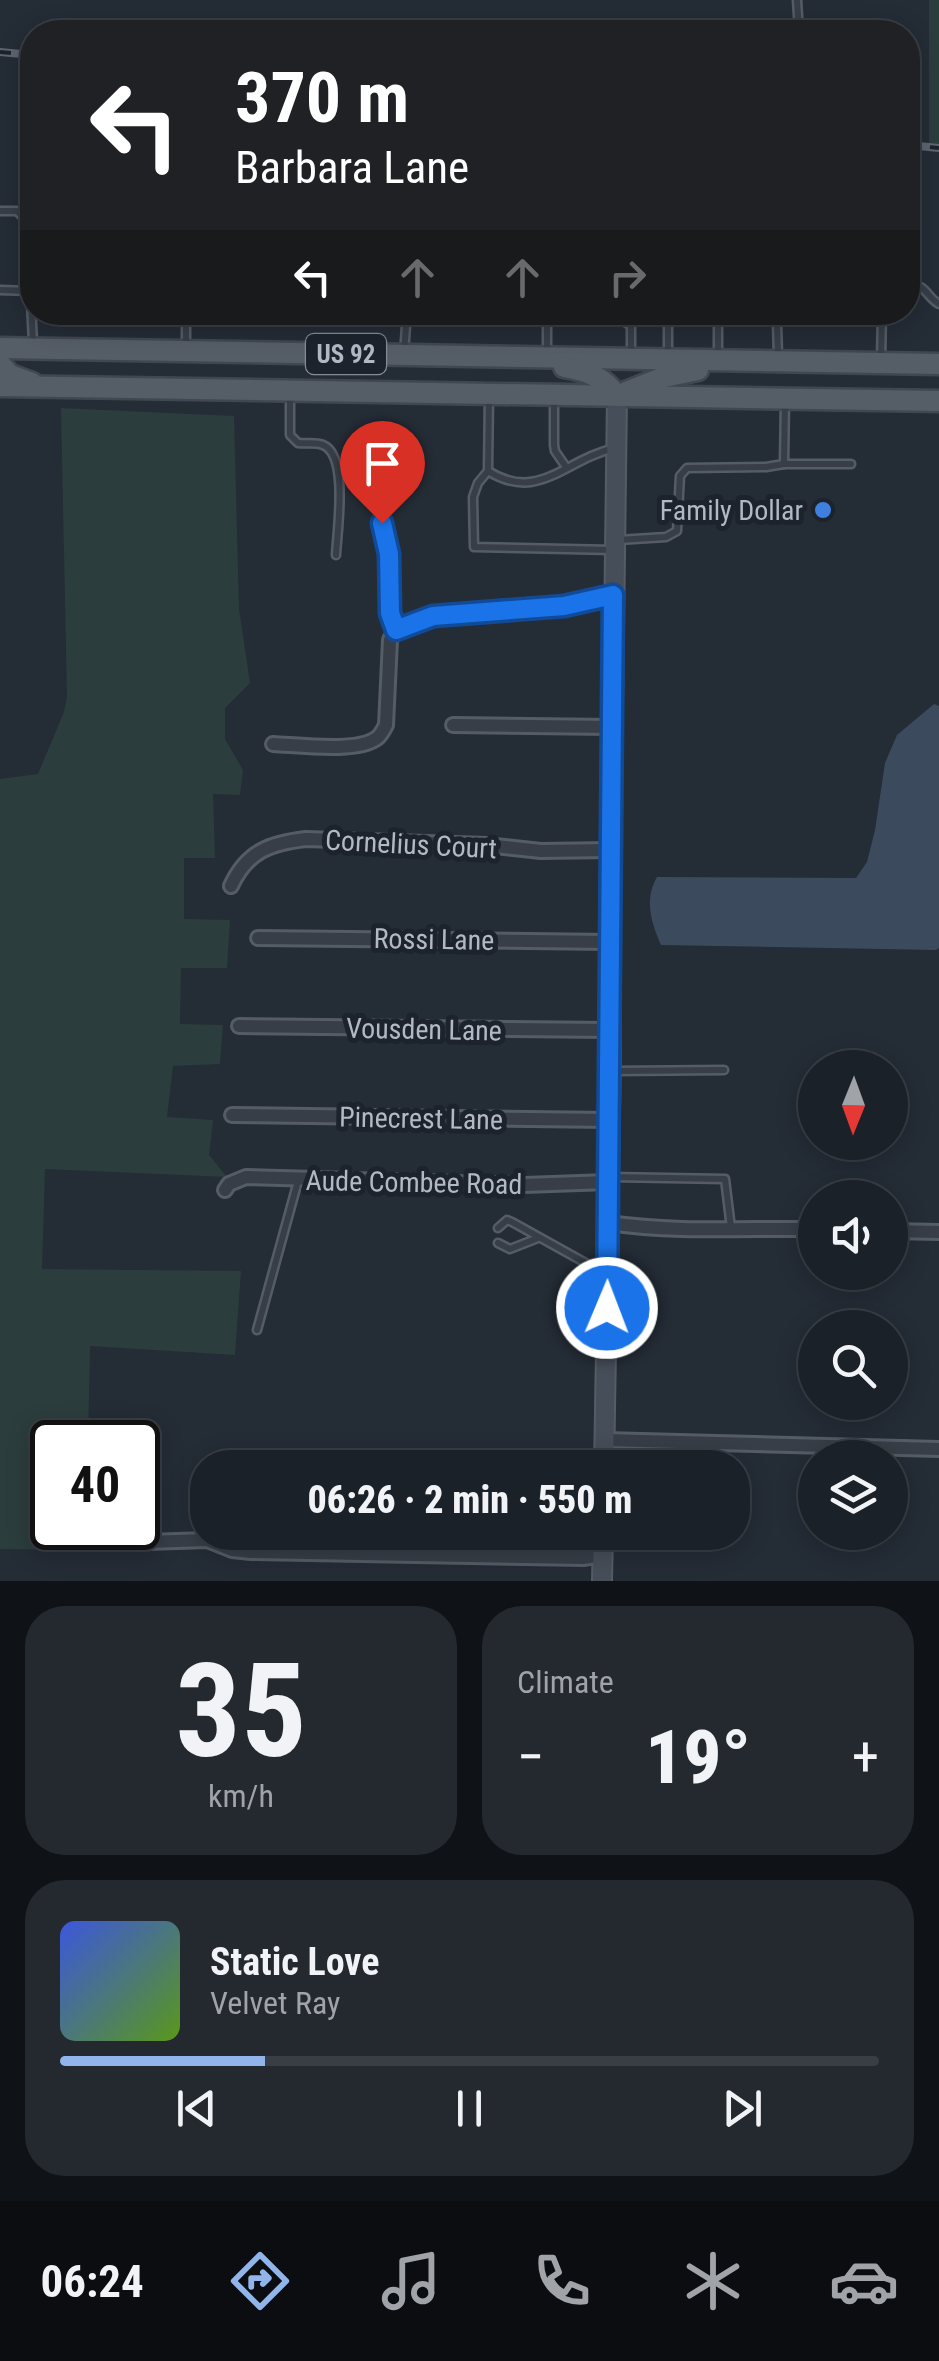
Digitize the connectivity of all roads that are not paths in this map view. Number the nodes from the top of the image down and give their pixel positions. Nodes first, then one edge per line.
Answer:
1 (920, 285) edge
2 (939, 304) edge
3 (32, 325) edge
4 (186, 325) edge
5 (406, 325) edge
6 (547, 325) edge
7 (630, 325) edge
8 (668, 325) edge
9 (718, 325) edge
10 (777, 325) edge
11 (882, 325) edge
12 (0, 348) edge
13 (33, 349) junction
14 (186, 351) junction
15 (404, 355) junction
16 (515, 356) junction
17 (547, 357) junction
18 (631, 360) junction
19 (668, 360) junction
20 (718, 361) junction
21 (755, 362) junction
22 (778, 362) junction
23 (881, 362) junction
24 (0, 364) edge
25 (939, 364) edge
26 (939, 385) edge
27 (0, 386) edge
28 (45, 387) junction
29 (290, 391) junction
30 (489, 394) junction
31 (554, 395) junction
32 (617, 396) junction
33 (785, 399) junction
34 (888, 400) junction
35 (939, 401) edge
36 (616, 448) junction
37 (784, 464) junction
38 (851, 464) dead end
39 (566, 467) junction
40 (488, 471) junction
41 (382, 523) dead end
42 (614, 545) junction
43 (336, 555) dead end
44 (613, 595) junction
45 (396, 630) junction
46 (453, 725) dead end
47 (612, 727) junction
48 (274, 744) dead end
49 (611, 850) junction
50 (230, 886) dead end
51 (258, 938) dead end
52 (610, 942) junction
53 (239, 1026) dead end
54 (609, 1030) junction
55 (724, 1070) dead end
56 (610, 1072) junction
57 (232, 1115) dead end
58 (610, 1120) junction
59 (298, 1179) junction
60 (608, 1179) junction
61 (225, 1190) dead end
62 (609, 1223) junction
63 (498, 1228) dead end
64 (731, 1228) junction
65 (798, 1230) edge
66 (908, 1231) edge
67 (939, 1232) edge
68 (538, 1238) junction
69 (498, 1243) dead end
70 (608, 1275) junction
71 (257, 1330) dead end
72 (605, 1440) junction
73 (605, 1450) edge
74 (939, 1450) edge
75 (160, 1542) edge
76 (603, 1550) edge
77 (603, 1555) junction
78 (602, 1581) edge

1 - 2 lane
3 - 13 lane
4 - 14 lane
5 - 15 lane
6 - 17 lane
7 - 18 lane
8 - 19 lane
9 - 20 lane
10 - 22 lane
11 - 23 lane
12 - 13 main road, US 92
13 - 14 main road, US 92
14 - 15 main road, US 92
15 - 16 main road, US 92
16 - 17 main road, US 92
16 - 32 main road
17 - 18 main road, US 92
18 - 19 main road, US 92
19 - 20 main road, US 92
20 - 21 main road, US 92
21 - 22 main road, US 92
21 - 32 main road
22 - 23 main road, US 92
23 - 25 main road, US 92
24 - 28 main road
26 - 34 main road
27 - 28 main road, US 92
28 - 29 main road, US 92
29 - 30 main road, US 92
29 - 43 lane
30 - 31 main road, US 92
30 - 40 lane
31 - 32 main road, US 92
31 - 39 lane
32 - 33 main road, US 92
32 - 36 street
33 - 34 main road, US 92
33 - 37 lane
34 - 35 main road, US 92
36 - 39 lane
36 - 42 street
37 - 38 lane
37 - 42 lane
39 - 40 lane
40 - 42 lane
41 - 45 street
42 - 44 street
44 - 45 street
44 - 47 street
45 - 48 street
46 - 47 street
47 - 49 street
49 - 50 street, Cornelius Court
49 - 52 street
51 - 52 street, Rossi Lane
52 - 54 street
53 - 54 street, Vousden Lane
54 - 56 street
55 - 56 lane
56 - 58 street
57 - 58 street, Pinecrest Lane
58 - 60 street
59 - 60 street, Aude Combee Road
59 - 61 street, Aude Combee Road
59 - 71 lane
60 - 62 street
60 - 64 lane
62 - 64 street
62 - 70 street
63 - 68 lane
64 - 65 street
66 - 67 street
68 - 69 lane
68 - 70 lane
70 - 72 street
72 - 73 street
72 - 74 street
75 - 77 street
76 - 77 street
77 - 78 street

